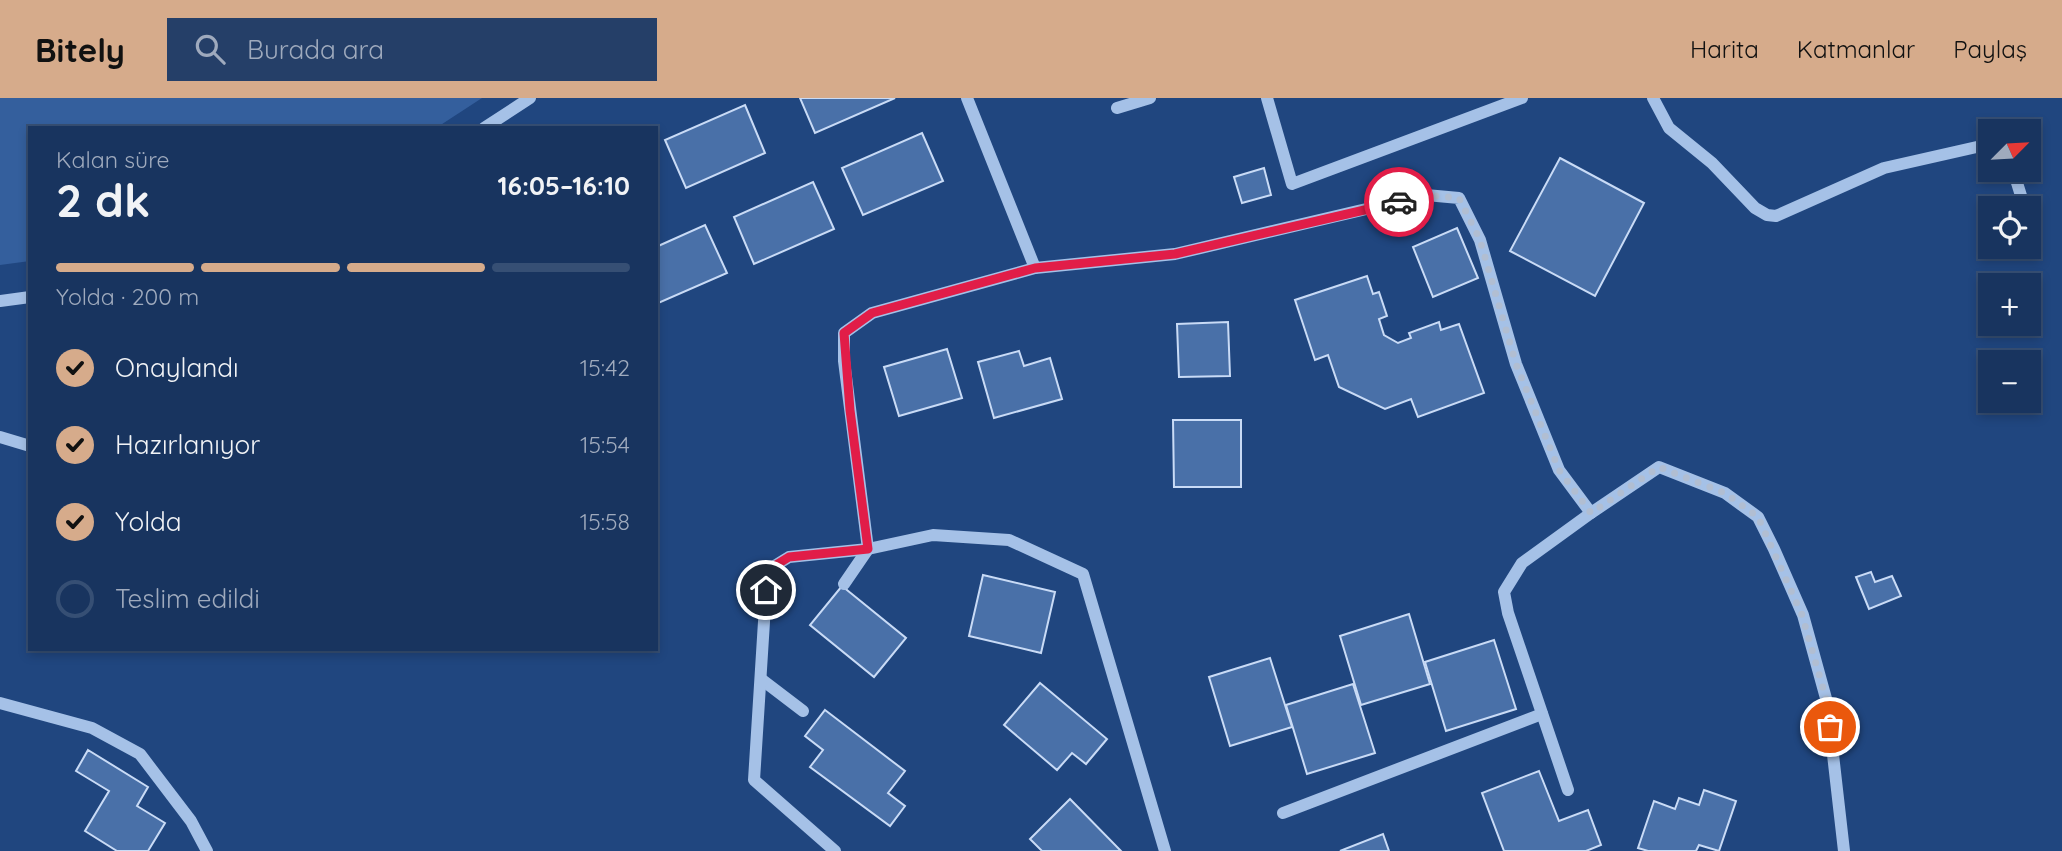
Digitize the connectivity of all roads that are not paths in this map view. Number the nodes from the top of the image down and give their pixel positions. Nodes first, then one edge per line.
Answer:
1 (530, 98) edge
2 (967, 98) edge
3 (1150, 98) edge
4 (1267, 98) edge
5 (1522, 98) edge
6 (1653, 98) edge
7 (1117, 108) dead end
8 (487, 126) edge
9 (1978, 147) edge
10 (1035, 268) junction
11 (28, 297) edge
12 (0, 301) edge
13 (0, 437) edge
14 (28, 445) edge
15 (1591, 513) junction
16 (868, 549) junction
17 (844, 584) dead end
18 (761, 679) junction
19 (0, 703) edge
20 (803, 711) dead end
21 (1542, 714) junction
22 (1567, 790) dead end
23 (1283, 813) dead end
24 (206, 851) edge
25 (835, 851) edge
26 (1165, 851) edge
27 (1844, 851) edge

1 - 8 street
2 - 10 street
3 - 7 street
4 - 5 street
6 - 9 street
10 - 15 street
10 - 16 street
11 - 12 street
13 - 14 street
15 - 21 street
15 - 27 street
16 - 17 street
16 - 18 street
16 - 26 street
18 - 20 street
18 - 25 street
19 - 24 street
21 - 22 street
21 - 23 street

